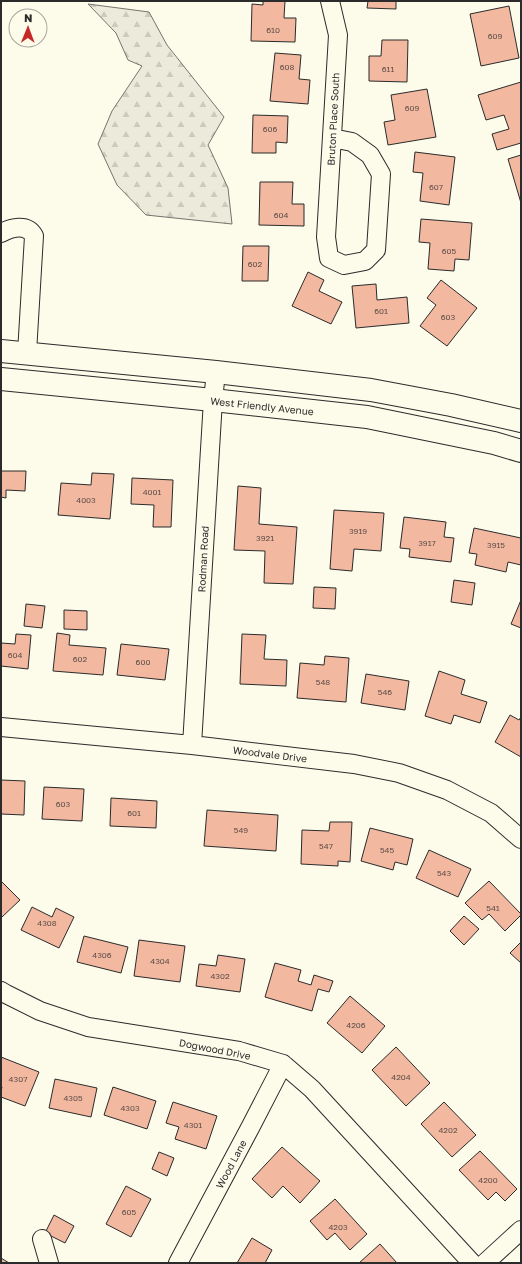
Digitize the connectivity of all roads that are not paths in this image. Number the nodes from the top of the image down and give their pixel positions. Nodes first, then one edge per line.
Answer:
1 (330, 1) edge
2 (332, 138) junction
3 (1, 234) edge
4 (1, 350) edge
5 (27, 353) junction
6 (216, 372) junction
7 (1, 379) edge
8 (213, 400) junction
9 (521, 421) edge
10 (521, 451) edge
11 (1, 727) edge
12 (192, 745) junction
13 (521, 839) edge
14 (1, 991) edge
15 (283, 1064) junction
16 (521, 1230) edge
17 (42, 1239) dead end
18 (49, 1263) edge
19 (178, 1263) edge
20 (472, 1263) edge
21 (485, 1263) edge

1 - 2 street, Bruton Place South
2 - 2 street, Bruton Place South
3 - 5 street
4 - 5 main road
5 - 6 main road
6 - 8 street, Rodman Road
6 - 9 main road
7 - 8 main road, West Friendly Avenue
8 - 10 main road, West Friendly Avenue
8 - 12 street, Rodman Road
11 - 12 street, Woodvale Drive
12 - 13 street, Woodvale Drive
14 - 15 street, Dogwood Drive
15 - 19 street, Wood Lane
15 - 20 street, Dogwood Drive
16 - 21 street
17 - 18 street

